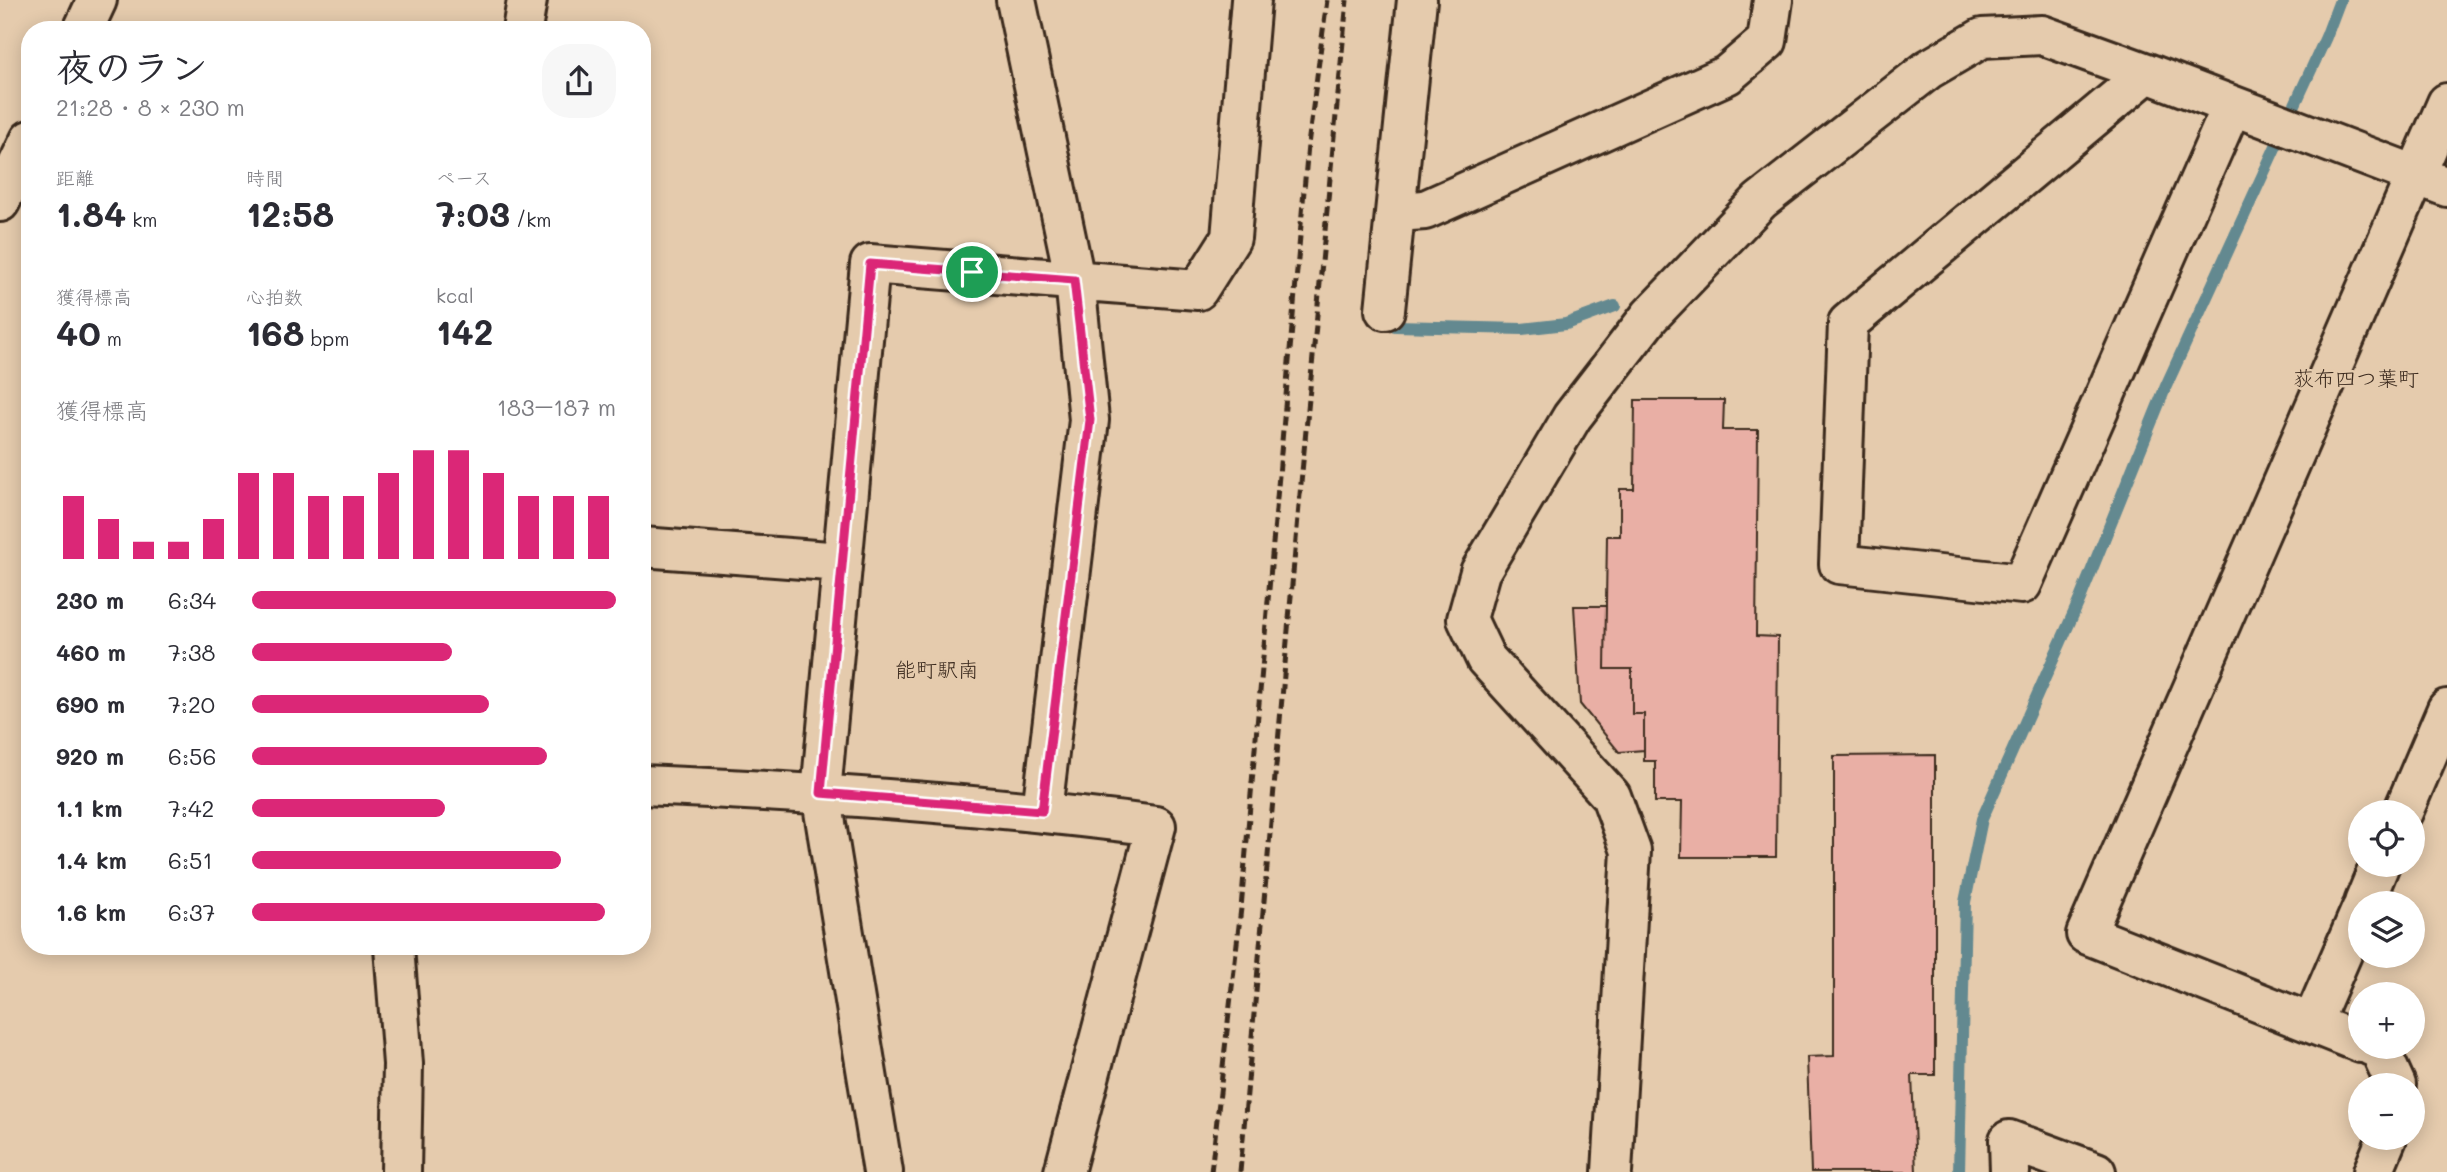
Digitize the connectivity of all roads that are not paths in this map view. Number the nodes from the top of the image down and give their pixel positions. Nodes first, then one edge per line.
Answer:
1 (97, 0) edge
2 (527, 0) edge
3 (1016, 0) edge
4 (1251, 0) edge
5 (1417, 0) edge
6 (1773, 0) edge
7 (87, 21) edge
8 (524, 21) edge
9 (2147, 73) junction
10 (2447, 103) edge
11 (2232, 106) junction
12 (21, 159) edge
13 (2431, 181) edge
14 (0, 202) edge
15 (1396, 212) junction
16 (1074, 280) junction
17 (1385, 310) dead end
18 (651, 548) edge
19 (842, 562) junction
20 (2447, 709) edge
21 (651, 785) edge
22 (821, 793) junction
23 (2408, 800) edge
24 (1042, 811) junction
25 (2348, 940) edge
26 (395, 955) edge
27 (2312, 1024) junction
28 (2348, 1037) edge
29 (2381, 1150) edge
30 (401, 1172) edge
31 (883, 1172) edge
32 (1064, 1172) edge
33 (1612, 1172) edge
34 (2010, 1172) edge
35 (2096, 1172) edge
36 (2373, 1172) edge

1 - 7 street
2 - 8 street
3 - 16 street
4 - 16 street
5 - 15 street
6 - 15 street
9 - 11 street
9 - 11 street
9 - 33 street
10 - 13 street
11 - 13 street
12 - 14 street
13 - 27 street
15 - 17 street
16 - 19 street
16 - 24 street
18 - 19 street
19 - 22 street
20 - 23 street
21 - 22 street
22 - 24 street
22 - 31 street
24 - 32 street
25 - 27 street
26 - 30 street
27 - 28 street
29 - 36 street
34 - 35 street

